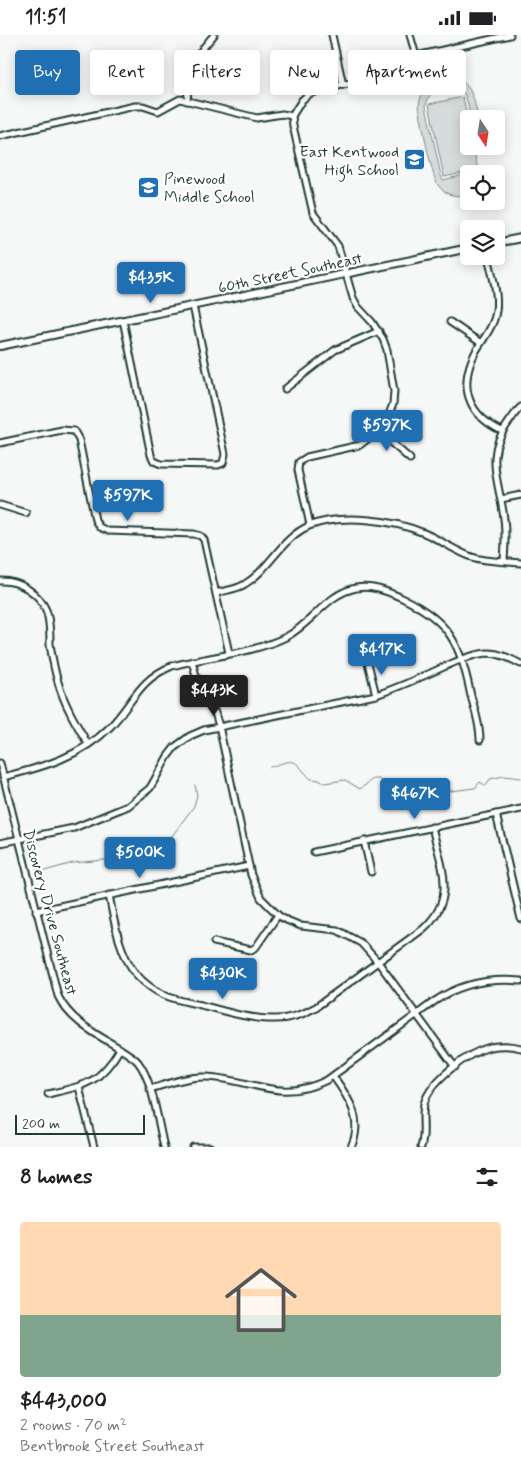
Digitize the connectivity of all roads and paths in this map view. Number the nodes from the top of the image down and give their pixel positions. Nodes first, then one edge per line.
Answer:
1 (214, 35) edge
2 (332, 35) edge
3 (410, 35) edge
4 (510, 35) edge
5 (414, 50) edge
6 (443, 50) edge
7 (348, 84) edge
8 (343, 85) junction
9 (187, 101) junction
10 (292, 116) junction
11 (0, 136) edge
12 (521, 237) edge
13 (505, 241) edge
14 (460, 251) edge
15 (490, 265) edge
16 (346, 274) junction
17 (193, 306) junction
18 (123, 320) junction
19 (450, 322) dead end
20 (379, 331) junction
21 (481, 343) junction
22 (0, 347) edge
23 (285, 389) dead end
24 (521, 407) edge
25 (378, 431) junction
26 (502, 431) junction
27 (0, 443) edge
28 (410, 459) dead end
29 (521, 495) edge
30 (501, 499) junction
31 (0, 505) edge
32 (26, 513) dead end
33 (310, 525) junction
34 (504, 561) junction
35 (521, 563) edge
36 (0, 581) edge
37 (216, 593) junction
38 (229, 653) junction
39 (463, 659) junction
40 (192, 661) junction
41 (368, 663) dead end
42 (521, 664) edge
43 (376, 695) junction
44 (219, 726) junction
45 (480, 741) dead end
46 (88, 744) junction
47 (0, 763) edge
48 (3, 777) junction
49 (521, 809) edge
50 (496, 814) junction
51 (432, 827) junction
52 (19, 839) junction
53 (364, 841) junction
54 (0, 843) edge
55 (314, 852) dead end
56 (248, 866) junction
57 (370, 871) dead end
58 (109, 895) junction
59 (36, 911) junction
60 (278, 915) junction
61 (521, 919) edge
62 (214, 941) dead end
63 (378, 962) junction
64 (521, 981) edge
65 (416, 1015) junction
66 (521, 1048) edge
67 (120, 1049) junction
68 (455, 1067) junction
69 (333, 1076) junction
70 (79, 1087) junction
71 (150, 1089) junction
72 (48, 1094) dead end
73 (94, 1147) edge
74 (164, 1147) edge
75 (193, 1147) edge
76 (210, 1147) edge
77 (351, 1147) edge
78 (421, 1147) edge

1 - 9 street
2 - 8 street
3 - 5 street
4 - 6 street
7 - 8 street
8 - 10 street
9 - 10 street
9 - 11 street
10 - 16 street
12 - 13 main road
14 - 16 main road, 60th Street Southeast
15 - 21 street
16 - 17 main road, 60th Street Southeast
16 - 20 street
17 - 18 main road, 60th Street Southeast
17 - 18 street
18 - 22 main road, 60th Street Southeast
19 - 21 street
20 - 23 street
20 - 25 street
21 - 26 street
24 - 26 street
25 - 28 street
25 - 33 street
26 - 30 street
27 - 37 street
29 - 30 street
30 - 34 street
31 - 32 street
33 - 34 street
33 - 37 street
34 - 35 street
36 - 46 street
37 - 38 street
38 - 39 street
38 - 40 street
39 - 42 street
39 - 43 street
39 - 45 street
40 - 44 street
40 - 46 street
41 - 43 street
43 - 44 street
44 - 52 street
44 - 56 street
46 - 48 street
47 - 48 street, Discovery Drive Southeast
48 - 52 street, Discovery Drive Southeast
49 - 50 street
50 - 51 street
50 - 61 street
51 - 53 street
51 - 63 street
52 - 54 street
52 - 59 street, Discovery Drive Southeast
53 - 55 street
53 - 57 street
56 - 58 street
56 - 60 street
58 - 59 street
58 - 63 street
59 - 67 street, Discovery Drive Southeast
60 - 62 street
60 - 63 street
63 - 65 street
64 - 65 street
65 - 68 street
65 - 69 street
66 - 68 street
67 - 70 street
67 - 71 street, Discovery Drive Southeast
68 - 78 street
69 - 71 street
69 - 77 street
70 - 72 street
70 - 73 street
71 - 74 street, Discovery Drive Southeast
75 - 76 street

